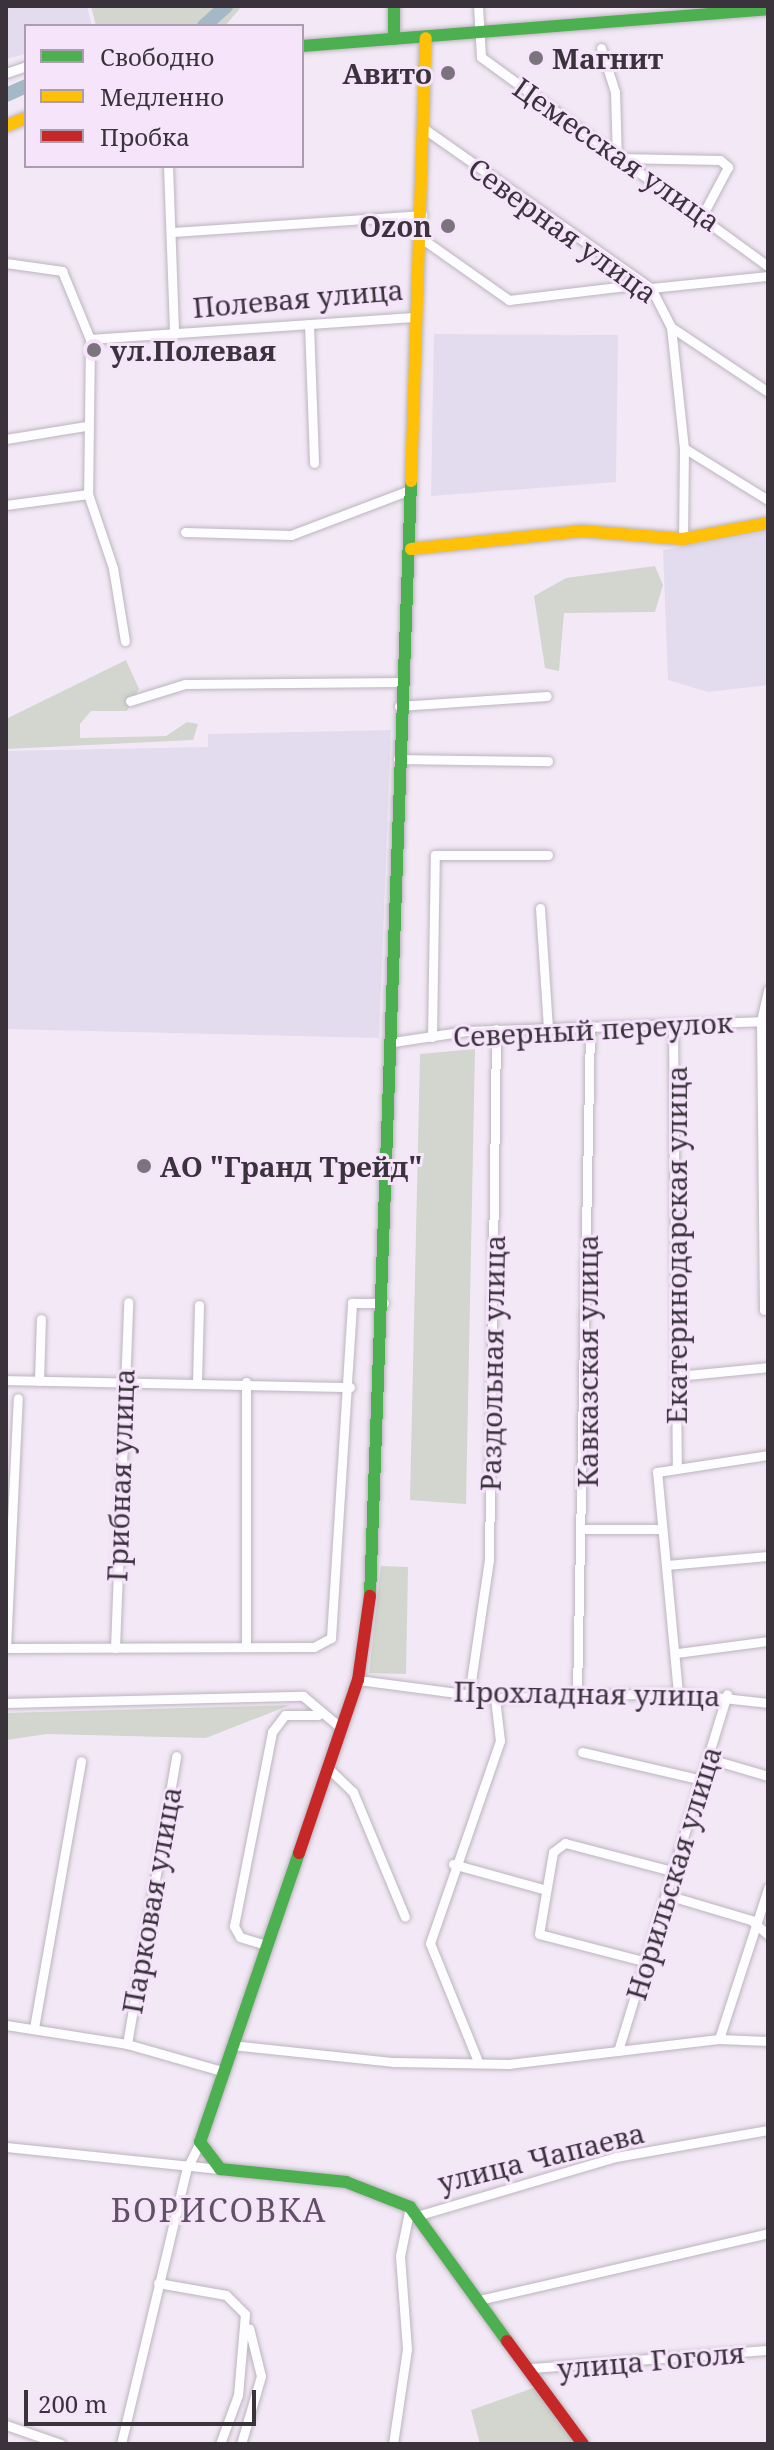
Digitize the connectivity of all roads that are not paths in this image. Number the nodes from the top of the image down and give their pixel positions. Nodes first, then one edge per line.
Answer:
1 (394, 6) edge
2 (478, 6) edge
3 (768, 9) edge
4 (480, 35) junction
5 (426, 38) junction
6 (394, 39) junction
7 (304, 46) edge
8 (601, 48) dead end
9 (426, 130) junction
10 (617, 158) junction
11 (168, 168) edge
12 (703, 214) junction
13 (422, 215) junction
14 (174, 232) junction
15 (421, 238) junction
16 (6, 263) edge
17 (768, 266) edge
18 (768, 276) edge
19 (634, 278) junction
20 (651, 288) junction
21 (416, 317) junction
22 (309, 324) junction
23 (671, 327) junction
24 (174, 333) junction
25 (90, 339) junction
26 (768, 392) edge
27 (85, 426) junction
28 (6, 439) edge
29 (684, 448) junction
30 (314, 463) dead end
31 (412, 489) junction
32 (88, 494) junction
33 (768, 500) edge
34 (6, 505) edge
35 (768, 523) edge
36 (185, 532) dead end
37 (683, 539) junction
38 (411, 549) junction
39 (125, 641) dead end
40 (401, 682) junction
41 (547, 696) dead end
42 (130, 701) dead end
43 (399, 706) junction
44 (398, 759) junction
45 (548, 761) dead end
46 (548, 855) dead end
47 (540, 908) dead end
48 (768, 990) edge
49 (761, 1021) junction
50 (673, 1025) junction
51 (548, 1028) junction
52 (496, 1029) junction
53 (590, 1030) junction
54 (432, 1037) junction
55 (393, 1042) junction
56 (128, 1302) dead end
57 (384, 1303) junction
58 (199, 1305) dead end
59 (764, 1310) dead end
60 (41, 1319) dead end
61 (768, 1367) edge
62 (677, 1376) junction
63 (6, 1380) edge
64 (39, 1381) junction
65 (197, 1382) junction
66 (246, 1382) junction
67 (121, 1384) junction
68 (350, 1387) junction
69 (18, 1398) dead end
70 (768, 1455) edge
71 (677, 1465) junction
72 (11, 1487) edge
73 (586, 1529) junction
74 (662, 1529) junction
75 (768, 1556) edge
76 (667, 1565) junction
77 (10, 1575) edge
78 (768, 1641) edge
79 (246, 1646) junction
80 (115, 1648) junction
81 (6, 1649) edge
82 (677, 1653) junction
83 (358, 1680) junction
84 (577, 1693) junction
85 (678, 1693) junction
86 (727, 1694) junction
87 (469, 1695) junction
88 (495, 1698) junction
89 (6, 1703) edge
90 (768, 1703) edge
91 (318, 1715) junction
92 (341, 1728) junction
93 (582, 1752) dead end
94 (176, 1756) dead end
95 (710, 1759) junction
96 (81, 1761) dead end
97 (327, 1767) junction
98 (768, 1776) edge
99 (702, 1780) junction
100 (453, 1864) junction
101 (672, 1871) junction
102 (768, 1888) edge
103 (543, 1889) junction
104 (667, 1895) junction
105 (405, 1917) dead end
106 (756, 1922) junction
107 (768, 1935) edge
108 (266, 1945) junction
109 (643, 1961) junction
110 (6, 2025) edge
111 (34, 2028) junction
112 (719, 2039) junction
113 (768, 2041) edge
114 (127, 2044) junction
115 (231, 2045) junction
116 (618, 2051) junction
117 (477, 2059) junction
118 (222, 2071) junction
119 (768, 2130) edge
120 (200, 2142) junction
121 (6, 2147) edge
122 (187, 2168) junction
123 (220, 2169) junction
124 (415, 2211) junction
125 (768, 2233) edge
126 (158, 2283) junction
127 (483, 2299) junction
128 (248, 2325) junction
129 (768, 2350) edge
130 (533, 2368) junction
131 (238, 2395) junction
132 (254, 2400) junction
133 (6, 2425) edge
134 (61, 2444) edge
135 (121, 2444) edge
136 (220, 2444) edge
137 (241, 2444) edge
138 (393, 2444) edge
139 (583, 2444) edge

1 - 6 main road
2 - 4 street
3 - 4 main road
4 - 5 main road
4 - 10 street, Цемесская улица
5 - 6 main road
5 - 9 main road, Полевая улица
6 - 7 main road
8 - 10 street
9 - 13 main road, Полевая улица
9 - 19 street, Северная улица
10 - 12 street, Цемесская улица
10 - 12 street
11 - 14 street
12 - 17 street, Цемесская улица
13 - 14 street
13 - 15 main road, Полевая улица
14 - 24 street
15 - 19 street
15 - 21 main road, Полевая улица
16 - 25 street
18 - 20 street
19 - 20 street, Северная улица
20 - 23 street, Северная улица
21 - 22 street, Полевая улица
21 - 31 main road
22 - 24 street, Полевая улица
22 - 30 street
23 - 26 street, Северная улица
23 - 29 street
24 - 25 street, Полевая улица
25 - 27 street
27 - 28 street
27 - 32 street
29 - 33 street
29 - 37 street
31 - 36 street
31 - 38 main road
32 - 34 street
32 - 39 street
35 - 37 main road
37 - 38 main road
38 - 40 main road
40 - 42 street
40 - 43 main road
41 - 43 street
43 - 44 main road
44 - 45 street
44 - 55 main road
46 - 54 street
47 - 51 street
48 - 49 street, Северный переулок
49 - 50 street, Северный переулок
49 - 59 street
50 - 53 street, Северный переулок
50 - 62 street, Екатеринодарская улица
51 - 52 street, Северный переулок
51 - 53 street, Северный переулок
52 - 54 street, Северный переулок
52 - 87 street, Раздольная улица
53 - 73 street, Кавказская улица
54 - 55 street, Северный переулок
55 - 57 main road
56 - 67 street, Грибная улица
57 - 68 street
57 - 83 main road
58 - 65 street
60 - 64 street
61 - 62 street
62 - 71 street, Екатеринодарская улица
63 - 64 street
64 - 67 street
65 - 66 street
65 - 67 street
66 - 68 street
66 - 79 street
67 - 80 street, Грибная улица
68 - 79 street
69 - 72 street
70 - 71 street
71 - 74 street
72 - 77 street
73 - 74 street
73 - 84 street, Кавказская улица
74 - 76 street
75 - 76 street
76 - 82 street
77 - 81 street
78 - 82 street
79 - 80 street
80 - 81 street
82 - 85 street
83 - 87 street, Прохладная улица
83 - 92 main road
84 - 85 street, Прохладная улица
84 - 88 street, Прохладная улица
85 - 86 street, Прохладная улица
86 - 90 street, Прохладная улица
86 - 95 street, Норильская улица
87 - 88 street, Прохладная улица
88 - 100 street
89 - 91 street
91 - 92 street
91 - 108 street
92 - 97 main road
93 - 99 street
94 - 114 street, Парковая улица
95 - 98 street
95 - 99 street, Норильская улица
96 - 111 street
97 - 105 street
97 - 108 main road
99 - 101 street, Норильская улица
100 - 103 street
100 - 117 street
101 - 103 street
101 - 104 street, Норильская улица
102 - 106 street
103 - 109 street
104 - 106 street
104 - 109 street, Норильская улица
106 - 107 street
106 - 112 street
108 - 115 main road
109 - 116 street, Норильская улица
110 - 111 street
111 - 114 street
112 - 113 street
112 - 116 street
114 - 118 street
115 - 117 street
115 - 118 main road
116 - 117 street
118 - 120 main road
119 - 124 street, улица Чапаева
120 - 122 street
120 - 123 main road
121 - 122 street, улица Чапаева
122 - 123 street, улица Чапаева
122 - 126 street
123 - 124 main road, улица Чапаева
124 - 127 main road
124 - 138 street
125 - 127 street
126 - 128 street
126 - 135 street
127 - 130 main road
128 - 131 street
128 - 132 street
129 - 130 street, улица Гоголя
130 - 139 main road
131 - 132 street
131 - 136 street
132 - 137 street
133 - 134 street

